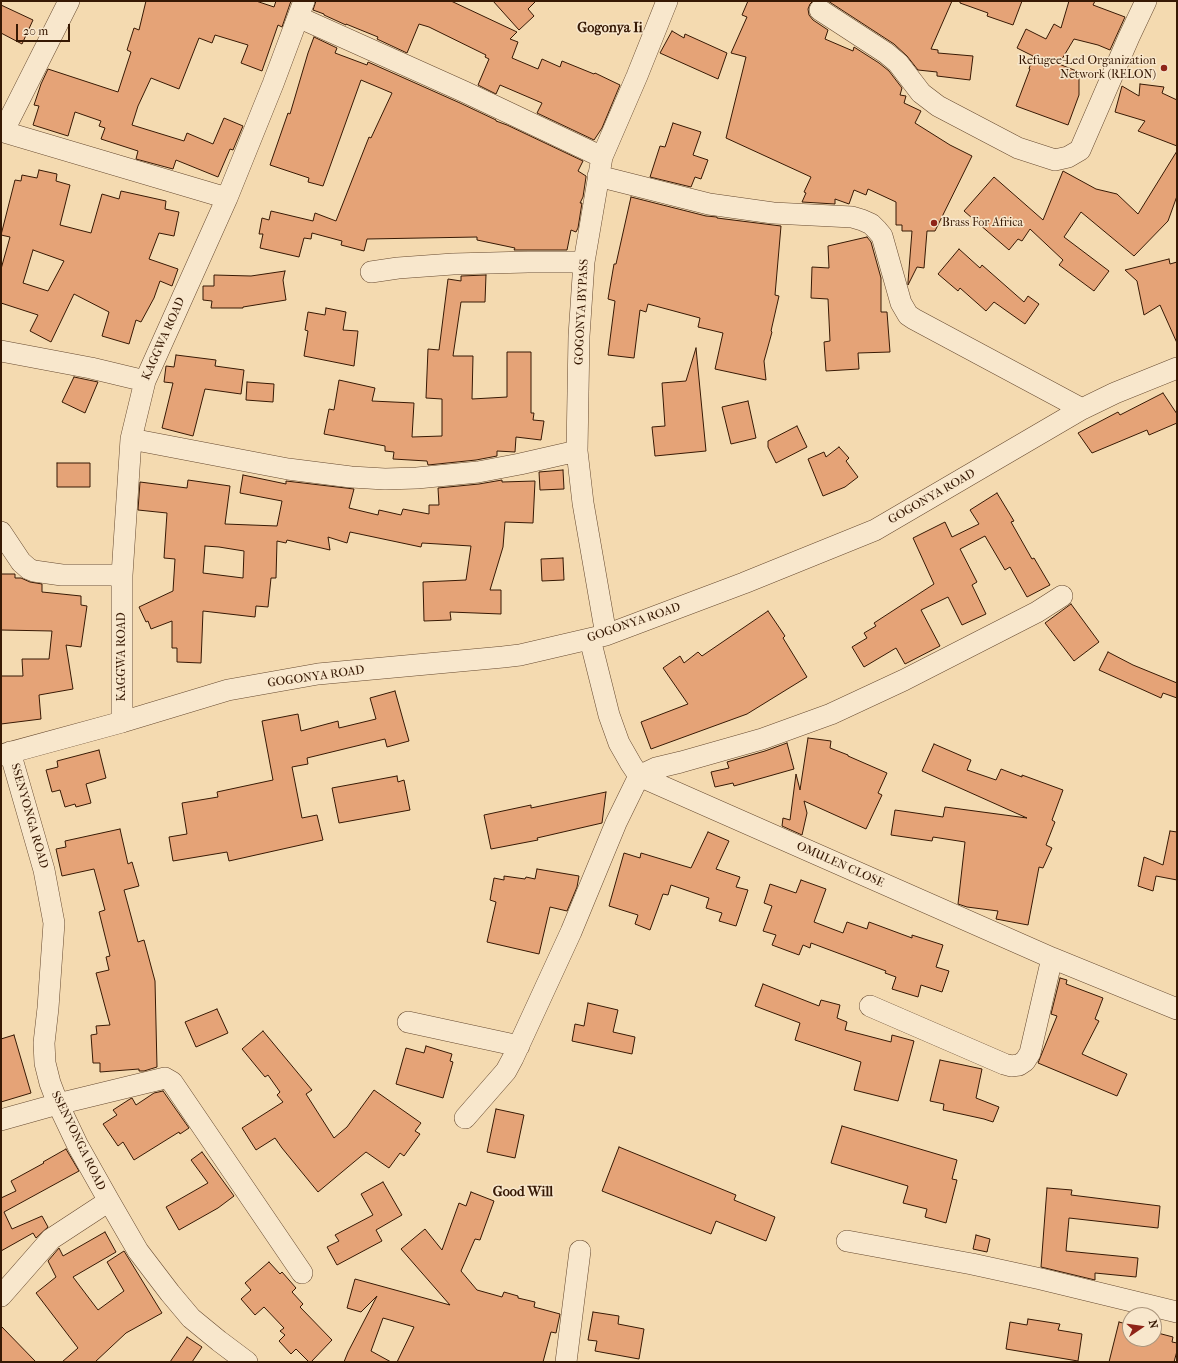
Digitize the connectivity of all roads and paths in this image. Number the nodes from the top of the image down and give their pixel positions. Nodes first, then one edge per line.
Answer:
1 (70, 1) edge
2 (1146, 1) edge
3 (665, 2) edge
4 (301, 9) edge
5 (820, 10) dead end
6 (2, 132) edge
7 (600, 166) junction
8 (227, 198) junction
9 (584, 262) junction
10 (371, 272) dead end
11 (1, 351) edge
12 (1177, 368) edge
13 (145, 381) junction
14 (1082, 409) junction
15 (132, 439) junction
16 (577, 451) junction
17 (1, 532) edge
18 (122, 575) junction
19 (1062, 596) dead end
20 (598, 637) junction
21 (122, 722) junction
22 (6, 754) edge
23 (639, 776) junction
24 (1052, 958) junction
25 (870, 1006) dead end
26 (1177, 1009) edge
27 (408, 1022) dead end
28 (519, 1046) junction
29 (58, 1104) junction
30 (465, 1118) dead end
31 (1, 1120) edge
32 (109, 1202) junction
33 (847, 1241) dead end
34 (580, 1251) dead end
35 (302, 1273) dead end
36 (1, 1296) edge
37 (1177, 1312) edge
38 (247, 1362) edge
39 (566, 1362) edge

1 - 6 street
2 - 5 street
3 - 7 street, GOGONYA BYPASS
4 - 7 street
4 - 8 street, KAGGWA ROAD
6 - 8 street
7 - 9 street, GOGONYA BYPASS
7 - 14 street
8 - 13 street, KAGGWA ROAD
9 - 10 street
9 - 16 street, GOGONYA BYPASS
11 - 13 street
12 - 14 street, GOGONYA ROAD
13 - 15 street, KAGGWA ROAD
14 - 20 street, GOGONYA ROAD
15 - 16 street
15 - 18 street, KAGGWA ROAD
16 - 20 street, GOGONYA BYPASS
17 - 18 street
18 - 21 street, KAGGWA ROAD
19 - 23 street
20 - 21 street, GOGONYA ROAD
20 - 23 street
21 - 22 street, GOGONYA ROAD
22 - 29 street, SSENYONGA ROAD
23 - 24 street, OMULEN CLOSE
23 - 28 street
24 - 25 street
24 - 26 street, OMULEN CLOSE
27 - 28 street
28 - 30 street
29 - 31 street
29 - 32 street, SSENYONGA ROAD
29 - 35 street
32 - 36 street
32 - 38 street, SSENYONGA ROAD
33 - 37 street
34 - 39 street

